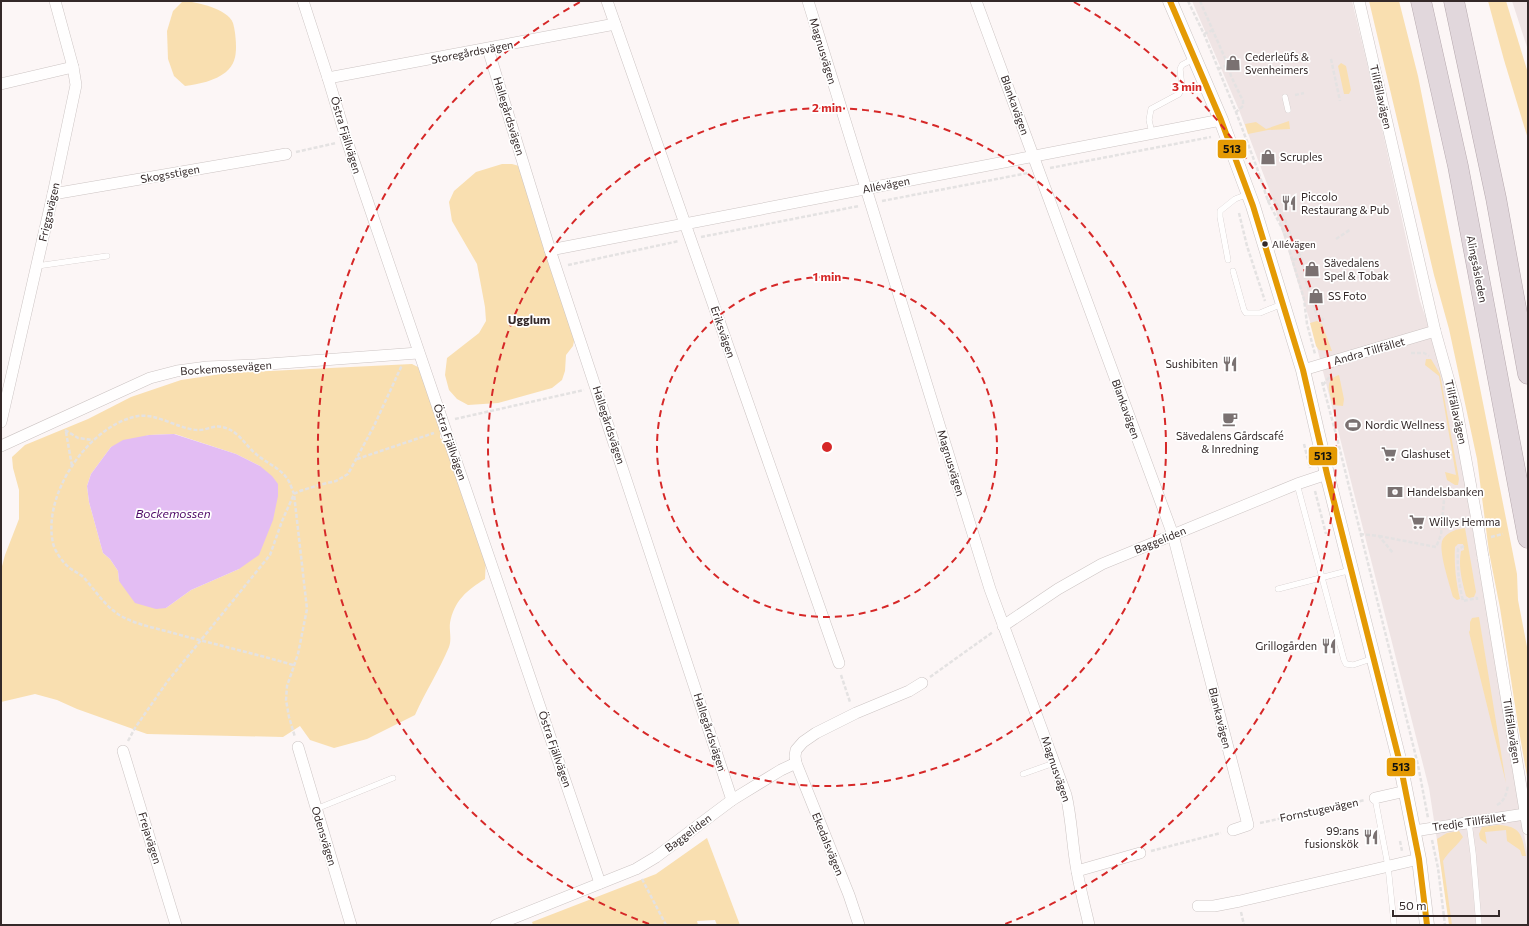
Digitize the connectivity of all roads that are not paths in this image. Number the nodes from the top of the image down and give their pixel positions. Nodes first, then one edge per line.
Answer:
1 (55, 1) edge
2 (302, 1) edge
3 (607, 1) edge
4 (808, 1) edge
5 (976, 1) edge
6 (1170, 1) edge
7 (1359, 1) edge
8 (1421, 1) edge
9 (1454, 1) edge
10 (615, 24) junction
11 (488, 49) junction
12 (1195, 58) junction
13 (73, 67) junction
14 (328, 78) junction
15 (1, 84) edge
16 (1285, 97) dead end
17 (1288, 110) dead end
18 (1221, 120) junction
19 (1152, 133) junction
20 (286, 154) road end
21 (1033, 156) junction
22 (866, 189) junction
23 (54, 194) junction
24 (1248, 194) junction
25 (685, 224) junction
26 (550, 250) junction
27 (107, 256) dead end
28 (1228, 260) dead end
29 (37, 266) junction
30 (1233, 272) dead end
31 (1282, 304) junction
32 (1435, 331) junction
33 (413, 354) junction
34 (1303, 370) junction
35 (1528, 374) edge
36 (1, 422) edge
37 (1, 446) edge
38 (1327, 474) junction
39 (1297, 484) junction
40 (1173, 535) junction
41 (1528, 538) edge
42 (1351, 570) junction
43 (1321, 578) junction
44 (1278, 589) dead end
45 (1003, 626) junction
46 (1374, 658) junction
47 (839, 663) road end
48 (922, 683) road end
49 (298, 747) road end
50 (123, 751) road end
51 (796, 763) junction
52 (1054, 763) junction
53 (1023, 774) dead end
54 (393, 778) dead end
55 (1406, 791) junction
56 (1374, 798) joint
57 (732, 800) junction
58 (316, 809) junction
59 (1525, 814) junction
60 (1469, 823) junction
61 (1528, 829) edge
62 (1232, 830) road end
63 (1414, 830) junction
64 (1140, 853) road end
65 (1419, 859) junction
66 (1388, 866) junction
67 (1077, 871) junction
68 (600, 883) junction
69 (1198, 906) dead end
70 (1394, 924) dead end
71 (176, 925) edge
72 (351, 925) edge
73 (496, 925) edge
74 (859, 925) edge
75 (1089, 925) edge
76 (1427, 925) edge
77 (1479, 925) edge

1 - 13 street, Friggavägen
2 - 14 street, Östra Fjällvägen
3 - 10 street, Eriksvägen
4 - 22 street, Magnusvägen
5 - 21 street, Blankavägen
6 - 12 street
7 - 32 street, Tillfällavägen
8 - 41 highway, Alingsåsleden
9 - 35 highway
10 - 11 street, Storegårdsvägen
10 - 25 street, Eriksvägen
11 - 14 street, Storegårdsvägen
11 - 26 street, Hallegårdsvägen
12 - 18 street
12 - 19 lane
13 - 15 street
13 - 23 street, Friggavägen
14 - 33 street, Östra Fjällvägen
16 - 17 lane
18 - 19 street, Allévägen
18 - 24 street
19 - 21 street, Allévägen
20 - 23 street, Skogsstigen
21 - 22 street, Allévägen
21 - 40 street, Blankavägen
22 - 25 street, Allévägen
22 - 45 street, Magnusvägen
23 - 29 street, Friggavägen
24 - 28 lane
24 - 31 street
25 - 26 street, Allévägen
25 - 47 street, Eriksvägen
26 - 57 street, Hallegårdsvägen
27 - 29 lane
29 - 36 street, Friggavägen
30 - 31 lane
31 - 34 street
32 - 34 street, Andra Tillfället
32 - 59 street, Tillfällavägen, bridge
33 - 37 street, Bockemossevägen
33 - 68 street, Östra Fjällvägen
34 - 38 street
38 - 39 street, Baggeliden
38 - 42 street
39 - 40 street, Baggeliden
39 - 43 lane
40 - 45 street, Baggeliden
40 - 62 street, Blankavägen
42 - 43 lane
42 - 46 street
43 - 44 lane
43 - 46 lane
45 - 52 street, Magnusvägen
46 - 55 street
48 - 51 street
49 - 58 street, Odensvägen
50 - 71 street, Frejavägen
51 - 57 street, Baggeliden
51 - 74 street, Ekedalsvägen
52 - 53 lane
52 - 67 street, Magnusvägen
54 - 58 lane
55 - 56 street
55 - 63 street
56 - 66 lane
57 - 68 street, Baggeliden
58 - 72 street, Odensvägen
59 - 60 street, Tredje Tillfället
59 - 61 street, Tillfällavägen
60 - 63 street, Tredje Tillfället
60 - 77 lane
63 - 65 street
64 - 67 street
65 - 66 street
65 - 76 street
66 - 69 street
66 - 70 lane
67 - 75 street, Magnusvägen
68 - 73 street, Baggeliden

